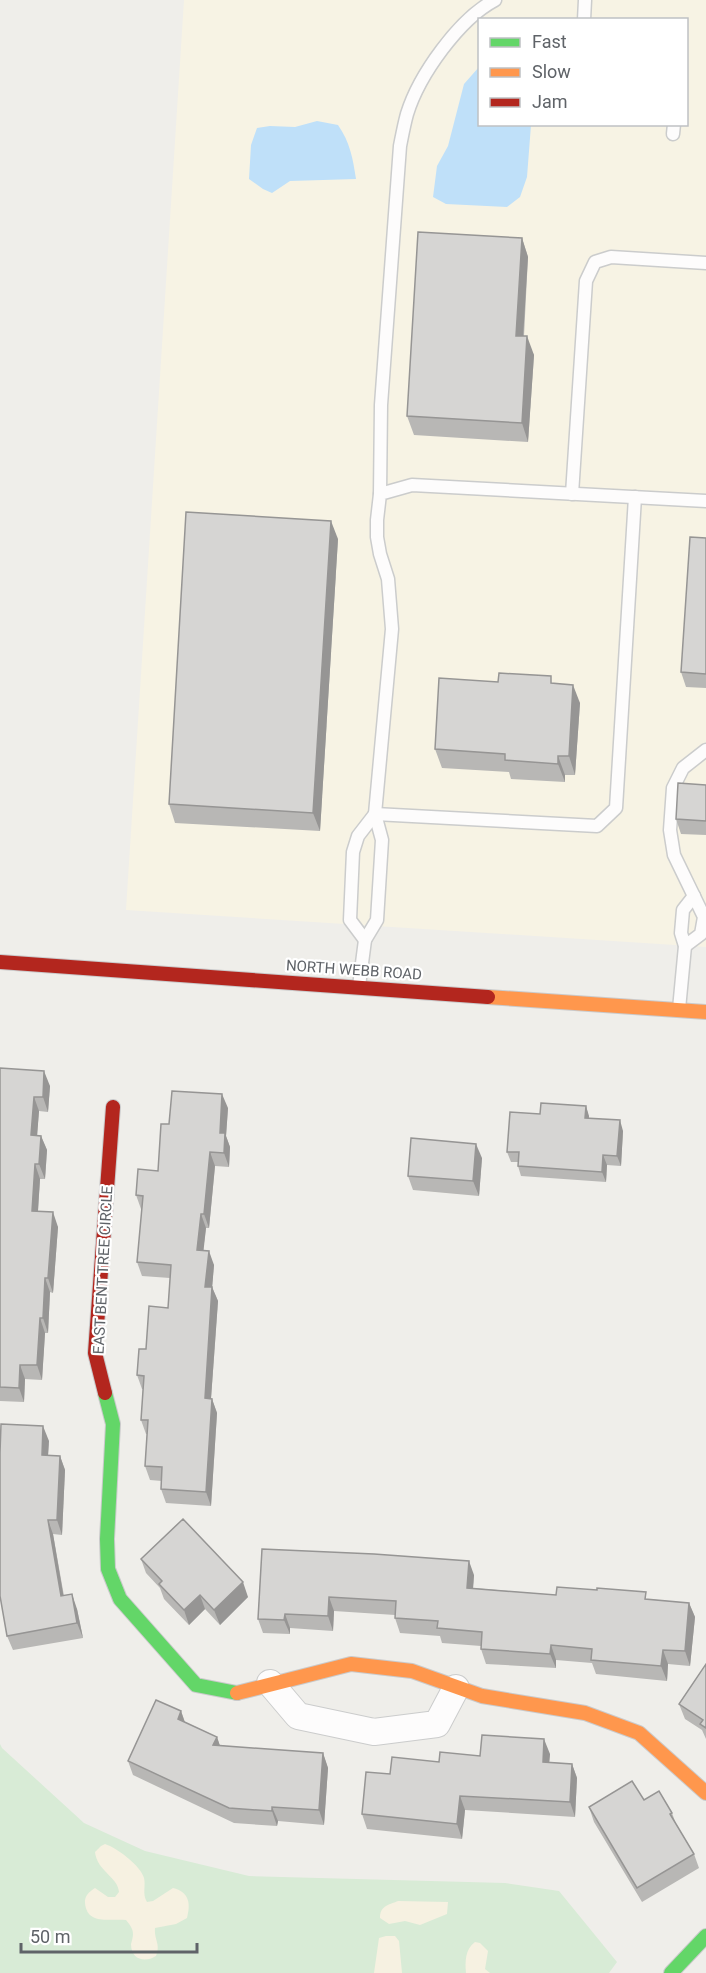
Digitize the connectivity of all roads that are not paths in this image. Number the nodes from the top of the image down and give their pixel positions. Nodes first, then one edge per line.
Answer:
1 (495, 0) edge
2 (585, 0) edge
3 (584, 18) edge
4 (706, 263) edge
5 (380, 494) junction
6 (572, 494) junction
7 (635, 497) junction
8 (706, 501) edge
9 (706, 750) edge
10 (375, 814) junction
11 (700, 897) edge
12 (365, 940) junction
13 (685, 946) junction
14 (0, 962) edge
15 (359, 987) junction
16 (679, 1010) junction
17 (706, 1012) edge
18 (113, 1107) dead end
19 (270, 1683) junction
20 (456, 1688) junction
21 (706, 1793) edge
22 (706, 1936) edge
23 (671, 1973) edge

1 - 5 lane
2 - 3 lane
4 - 6 lane
5 - 6 lane
5 - 10 lane
6 - 7 lane
7 - 8 lane
7 - 10 lane
9 - 11 lane
10 - 12 lane
10 - 12 lane
11 - 13 lane
11 - 13 lane
12 - 15 lane
13 - 16 lane
14 - 15 street, NORTH WEBB ROAD
15 - 16 street, NORTH WEBB ROAD
16 - 17 street, NORTH WEBB ROAD
18 - 19 street, EAST BENT TREE CIRCLE
19 - 20 street, EAST BENT TREE CIRCLE
19 - 20 street
20 - 21 street, EAST BENT TREE CIRCLE
22 - 23 street

